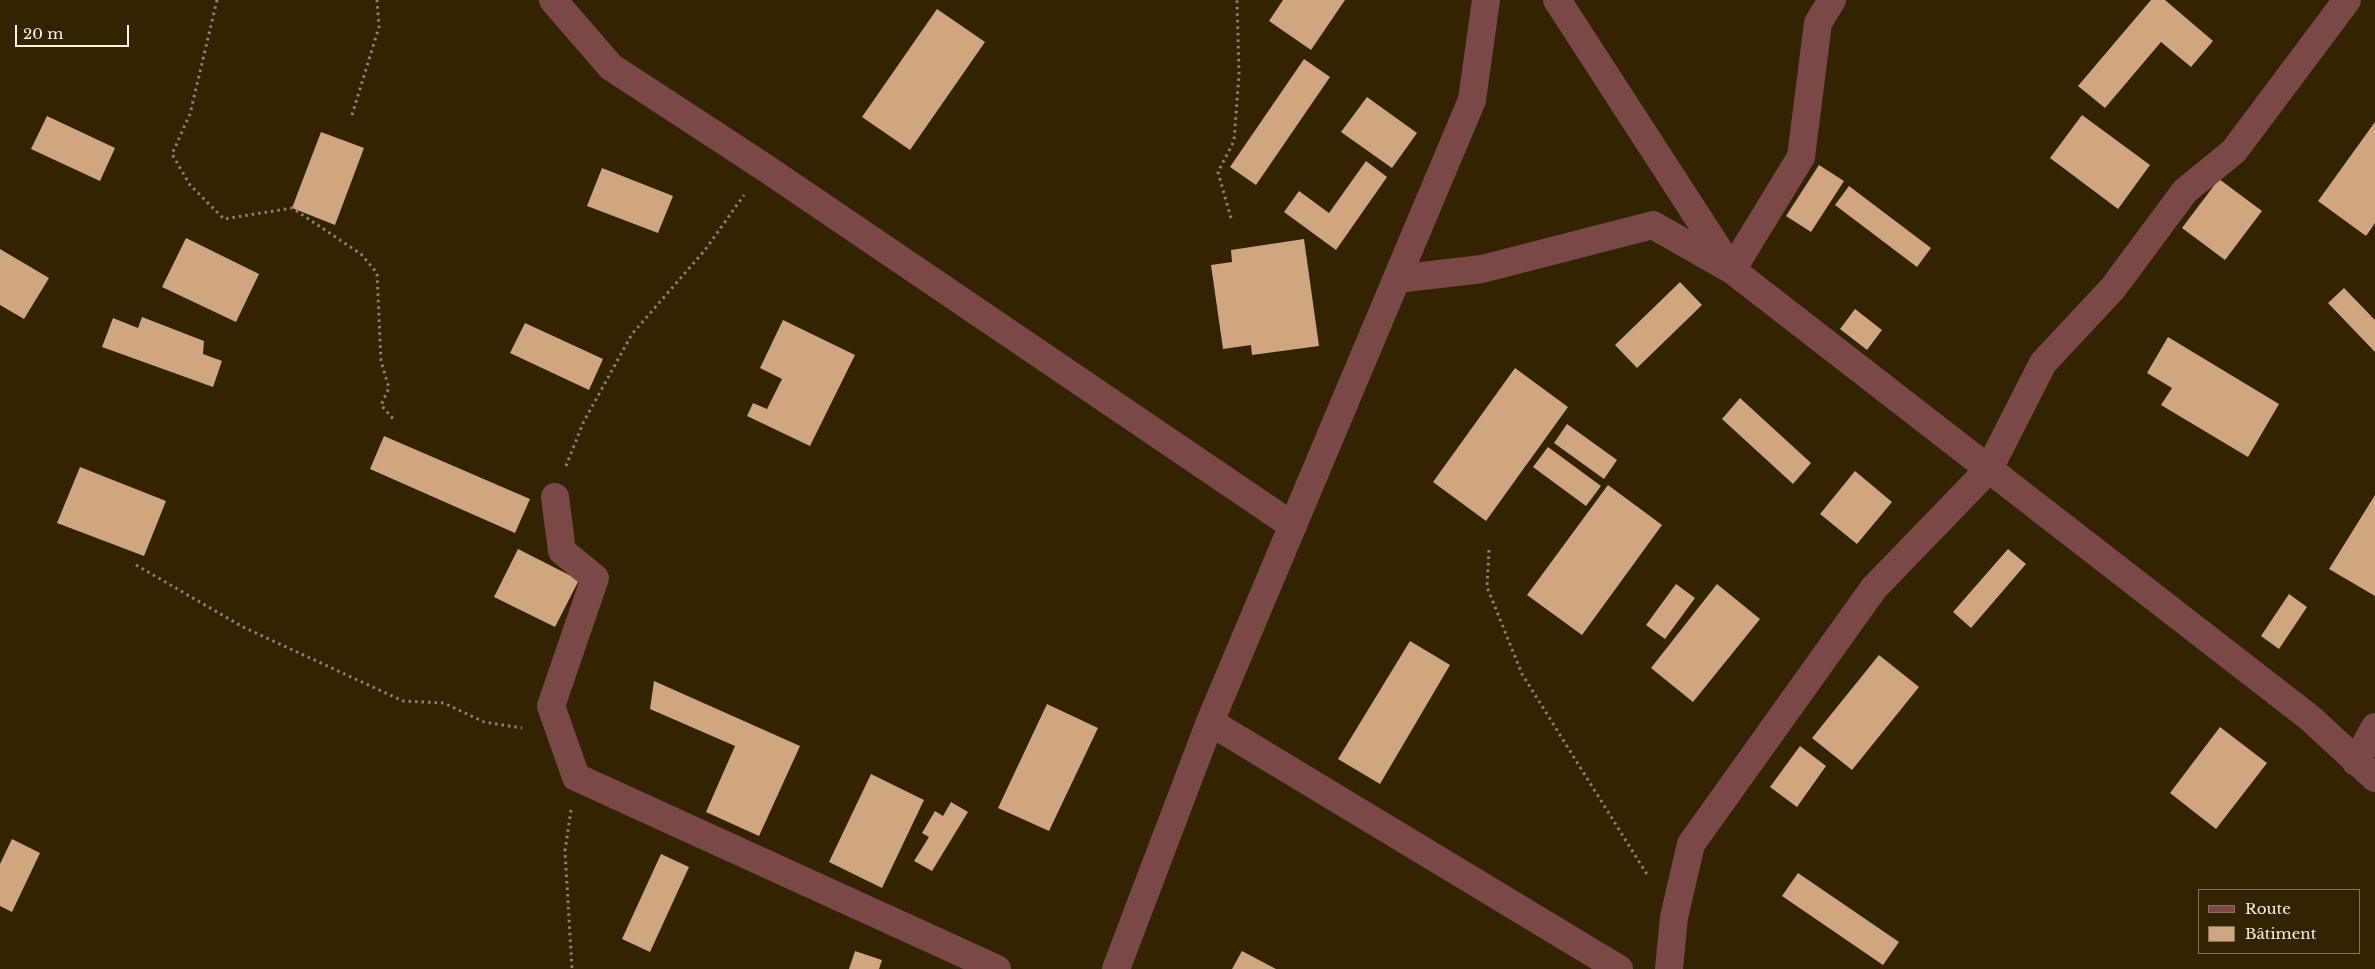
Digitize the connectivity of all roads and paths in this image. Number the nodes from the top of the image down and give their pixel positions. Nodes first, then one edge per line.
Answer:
1 (217, 0) edge
2 (377, 0) edge
3 (553, 0) edge
4 (1237, 0) edge
5 (1486, 0) edge
6 (1557, 0) edge
7 (1832, 0) edge
8 (2347, 0) edge
9 (352, 115) dead end
10 (764, 167) junction
11 (1231, 218) dead end
12 (1732, 270) junction
13 (1397, 279) junction
14 (395, 421) dead end
15 (1989, 469) junction
16 (555, 497) joint
17 (1293, 526) junction
18 (1489, 550) dead end
19 (136, 565) dead end
20 (551, 706) junction
21 (1210, 722) junction
22 (2375, 726) edge
23 (2366, 770) edge
24 (576, 777) junction
25 (1674, 917) junction
26 (572, 969) edge
27 (996, 969) edge
28 (1116, 969) edge
29 (1620, 969) edge
30 (1669, 969) edge

1 - 14 path
2 - 9 path
3 - 10 street
4 - 11 path
5 - 13 street
6 - 12 street
7 - 12 street
8 - 15 street
10 - 16 path
10 - 17 street
12 - 13 street
12 - 15 street
13 - 17 street
15 - 23 street
15 - 25 street
16 - 20 street
17 - 21 street
18 - 25 path
19 - 20 path
20 - 24 street
21 - 28 street
21 - 29 street
22 - 23 street
24 - 26 path
24 - 27 street
25 - 30 street

